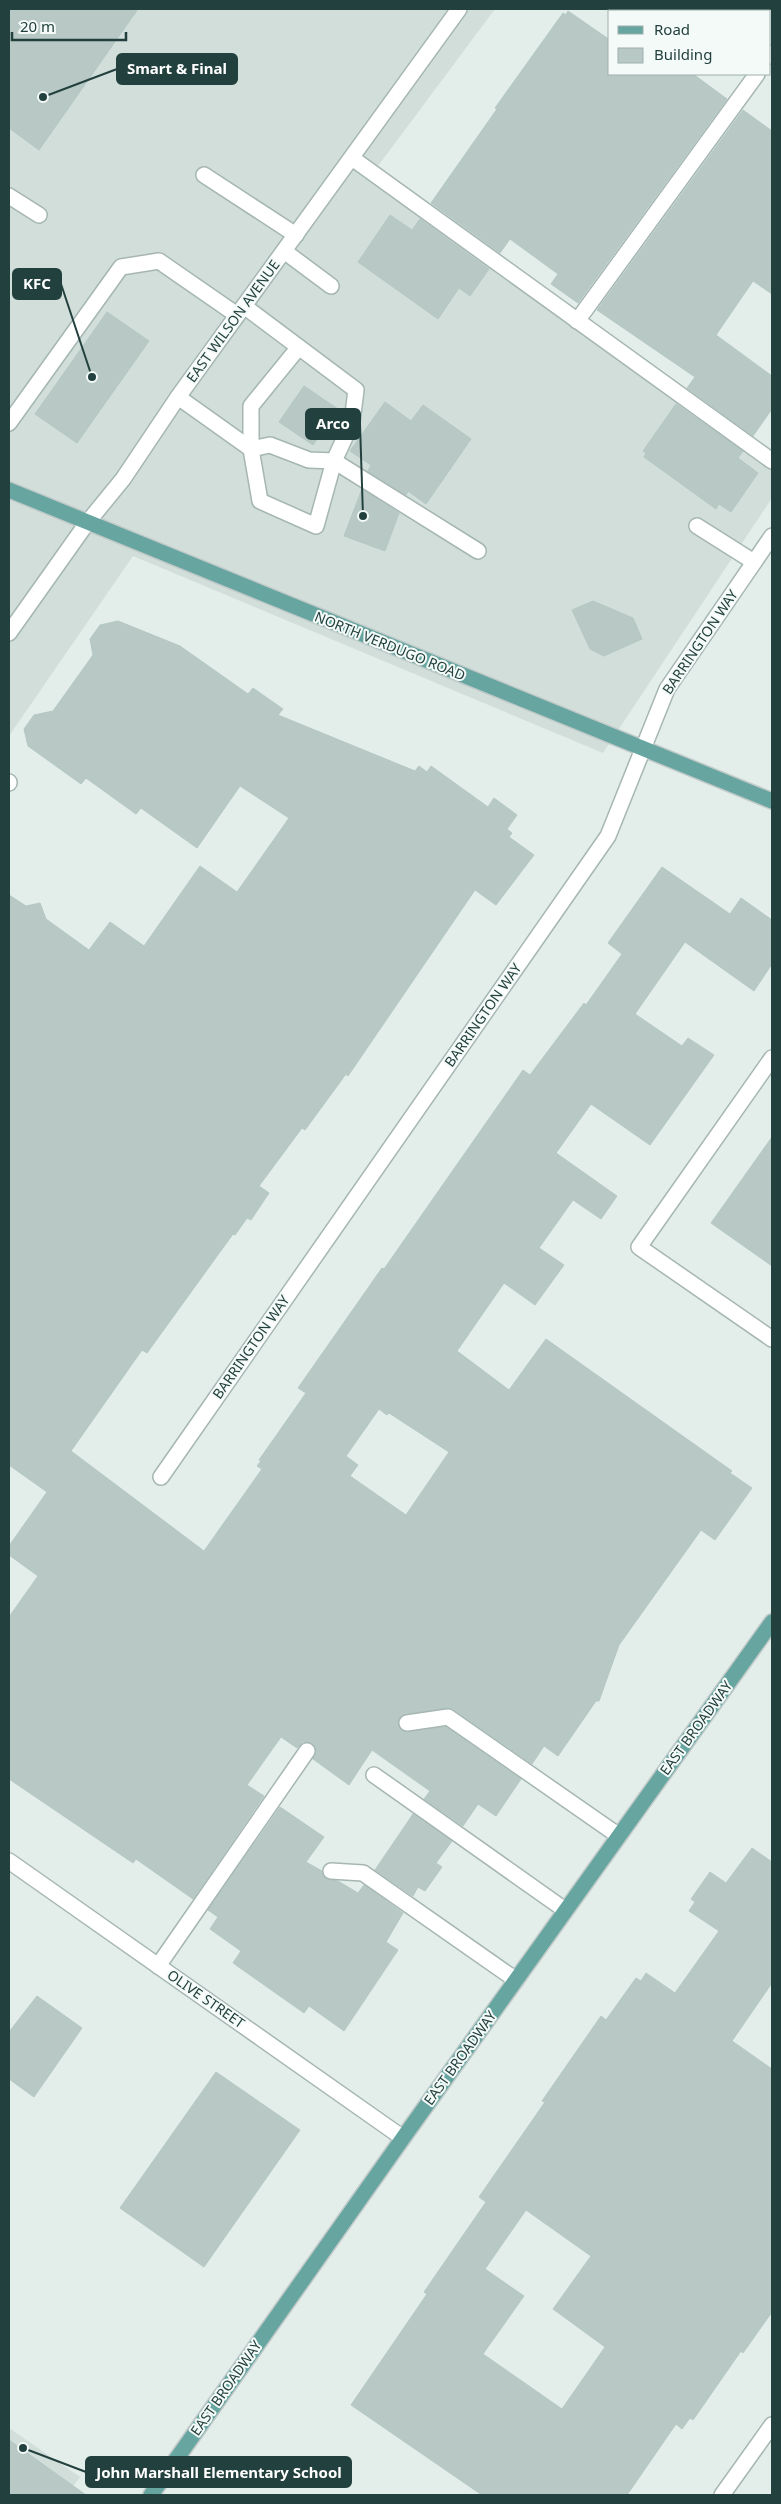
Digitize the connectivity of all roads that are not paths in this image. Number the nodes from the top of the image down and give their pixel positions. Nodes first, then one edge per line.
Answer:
1 (459, 9) edge
2 (756, 75) edge
3 (352, 158) junction
4 (204, 175) dead end
5 (9, 196) edge
6 (39, 215) dead end
7 (296, 235) junction
8 (284, 252) junction
9 (330, 286) dead end
10 (241, 311) junction
11 (577, 321) junction
12 (299, 347) junction
13 (178, 397) junction
14 (9, 423) edge
15 (250, 449) junction
16 (334, 461) junction
17 (772, 461) edge
18 (9, 490) edge
19 (87, 523) junction
20 (697, 526) dead end
21 (772, 536) edge
22 (478, 551) dead end
23 (754, 562) junction
24 (9, 633) edge
25 (642, 749) junction
26 (772, 801) edge
27 (772, 1058) edge
28 (772, 1339) edge
29 (161, 1477) dead end
30 (772, 1622) edge
31 (407, 1723) dead end
32 (307, 1751) dead end
33 (374, 1775) dead end
34 (619, 1836) junction
35 (9, 1861) edge
36 (330, 1871) dead end
37 (565, 1910) junction
38 (158, 1966) junction
39 (516, 1980) junction
40 (402, 2138) junction
41 (772, 2425) edge
42 (151, 2495) edge
43 (722, 2495) edge

1 - 3 street, EAST WILSON AVENUE
2 - 11 street
3 - 7 street, EAST WILSON AVENUE
3 - 11 street
4 - 7 street
5 - 6 street
7 - 8 street, EAST WILSON AVENUE
8 - 9 street
8 - 10 street, EAST WILSON AVENUE
10 - 12 street
10 - 13 street, EAST WILSON AVENUE
10 - 14 street
11 - 17 street
12 - 15 street
12 - 16 street
13 - 15 street
13 - 19 street, EAST WILSON AVENUE
15 - 16 street
15 - 16 street
16 - 22 street
18 - 19 main road, NORTH VERDUGO ROAD
19 - 24 street, EAST WILSON AVENUE
19 - 25 main road, NORTH VERDUGO ROAD
20 - 23 street
21 - 23 street, BARRINGTON WAY
23 - 25 street, BARRINGTON WAY
25 - 26 main road, NORTH VERDUGO ROAD
25 - 29 street, BARRINGTON WAY
27 - 28 street
30 - 34 main road, EAST BROADWAY
31 - 34 street
32 - 38 street
33 - 37 street
34 - 37 main road, EAST BROADWAY
35 - 38 street, OLIVE STREET
36 - 39 street
37 - 39 main road, EAST BROADWAY
38 - 40 street, OLIVE STREET
39 - 40 main road, EAST BROADWAY
40 - 42 main road, EAST BROADWAY
41 - 43 street

